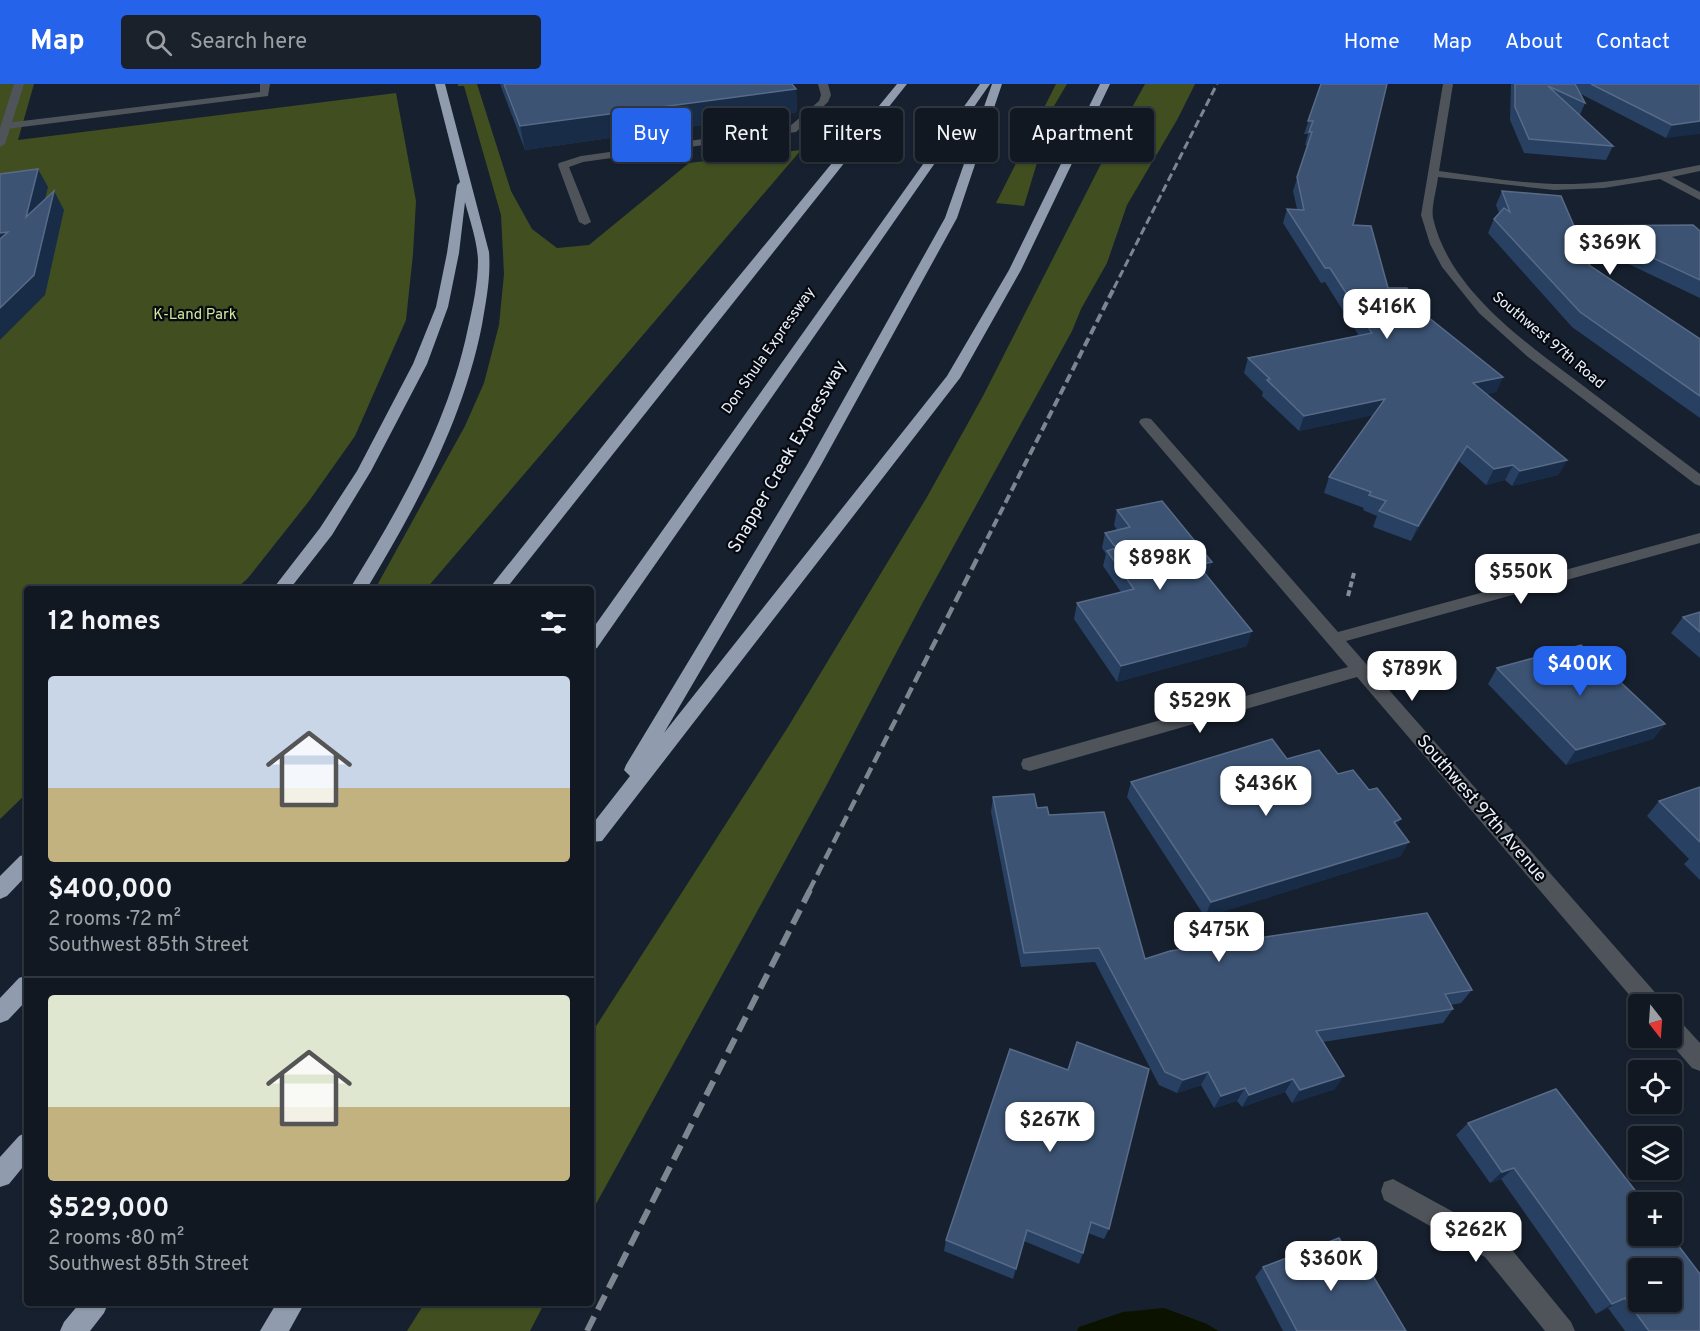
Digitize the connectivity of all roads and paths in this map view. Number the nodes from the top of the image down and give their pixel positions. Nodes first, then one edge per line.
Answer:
1 (19, 84) edge
2 (265, 84) edge
3 (440, 84) edge
4 (823, 84) edge
5 (902, 84) edge
6 (985, 84) edge
7 (997, 84) edge
8 (1105, 84) edge
9 (1449, 84) edge
10 (6, 126) junction
11 (0, 144) edge
12 (1700, 168) edge
13 (1434, 172) junction
14 (463, 175) junction
15 (1660, 175) junction
16 (1700, 197) edge
17 (585, 222) dead end
18 (1146, 422) dead end
19 (1700, 481) edge
20 (1700, 538) edge
21 (1354, 573) dead end
22 (283, 586) edge
23 (360, 586) edge
24 (499, 586) edge
25 (1348, 596) dead end
26 (1333, 639) junction
27 (594, 640) edge
28 (1410, 662) dead end
29 (1360, 670) junction
30 (1444, 672) dead end
31 (1030, 764) dead end
32 (594, 836) edge
33 (594, 837) edge
34 (24, 865) edge
35 (0, 890) edge
36 (24, 988) edge
37 (1642, 994) edge
38 (0, 1013) edge
39 (1682, 1040) edge
40 (1700, 1060) edge
41 (24, 1147) edge
42 (0, 1175) edge
43 (1394, 1191) dead end
44 (93, 1306) edge
45 (290, 1306) edge
46 (73, 1331) edge
47 (273, 1331) edge
48 (1562, 1331) edge

1 - 10 street
2 - 10 street
3 - 14 highway
4 - 17 street
5 - 24 highway
6 - 27 highway, Don Shula Expressway
7 - 32 highway, Snapper Creek Expressway
8 - 33 highway
9 - 13 street, Southwest 97th Road
10 - 11 street
12 - 15 street
13 - 15 street
13 - 19 street, Southwest 97th Road
14 - 22 highway
14 - 23 highway
15 - 16 street
18 - 26 street, Southwest 97th Avenue
20 - 26 street
21 - 25 path
26 - 29 street, Southwest 97th Avenue
28 - 30 path
29 - 31 street
29 - 37 street, Southwest 97th Avenue
34 - 35 highway
36 - 38 highway
39 - 40 street
41 - 42 highway
43 - 48 street
44 - 46 highway
45 - 47 highway

